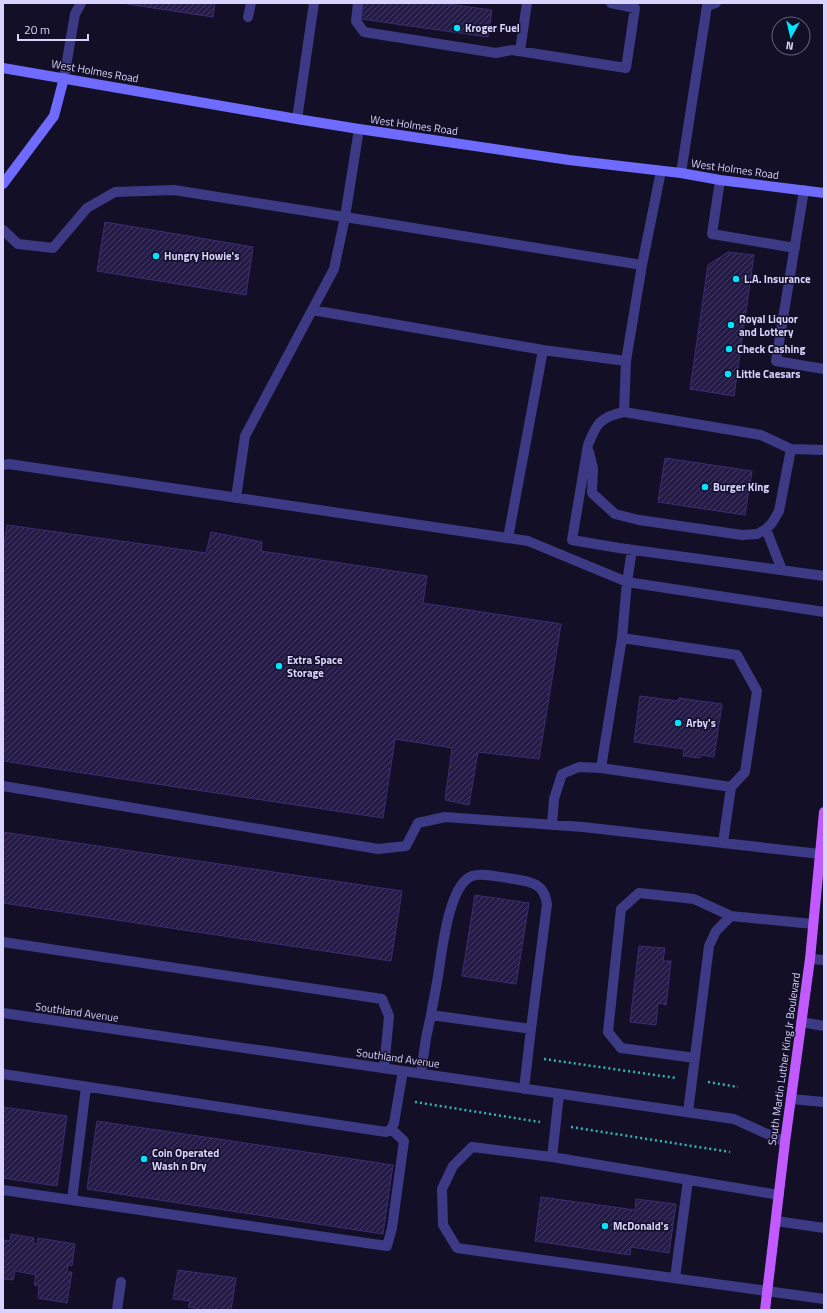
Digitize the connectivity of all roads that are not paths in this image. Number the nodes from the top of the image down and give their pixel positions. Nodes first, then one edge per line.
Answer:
1 (81, 3) edge
2 (251, 3) edge
3 (314, 3) edge
4 (358, 3) edge
5 (527, 3) edge
6 (611, 3) edge
7 (716, 3) edge
8 (248, 17) dead end
9 (520, 51) junction
10 (3, 68) edge
11 (64, 78) junction
12 (297, 119) junction
13 (359, 129) junction
14 (662, 171) junction
15 (681, 173) junction
16 (4, 178) edge
17 (720, 180) junction
18 (804, 190) junction
19 (824, 193) edge
20 (345, 216) junction
21 (3, 230) edge
22 (794, 248) junction
23 (642, 265) junction
24 (312, 310) junction
25 (543, 350) junction
26 (626, 361) junction
27 (824, 369) edge
28 (624, 412) junction
29 (588, 446) junction
30 (791, 449) junction
31 (824, 450) edge
32 (3, 465) edge
33 (236, 498) junction
34 (766, 529) junction
35 (508, 538) junction
36 (632, 550) junction
37 (782, 570) junction
38 (824, 576) edge
39 (627, 582) junction
40 (824, 612) edge
41 (622, 638) junction
42 (601, 768) junction
43 (3, 786) edge
44 (731, 787) junction
45 (824, 812) edge
46 (552, 825) junction
47 (723, 843) junction
48 (820, 854) junction
49 (731, 916) junction
50 (813, 924) junction
51 (3, 942) edge
52 (810, 959) junction
53 (824, 960) edge
54 (3, 1013) edge
55 (431, 1015) junction
56 (801, 1022) junction
57 (824, 1026) edge
58 (531, 1028) junction
59 (695, 1058) junction
60 (384, 1068) junction
61 (403, 1071) junction
62 (421, 1073) junction
63 (3, 1074) edge
64 (86, 1086) junction
65 (524, 1089) junction
66 (560, 1094) junction
67 (791, 1099) junction
68 (824, 1102) edge
69 (688, 1112) junction
70 (391, 1129) junction
71 (785, 1142) junction
72 (552, 1158) junction
73 (688, 1180) junction
74 (3, 1190) edge
75 (779, 1195) junction
76 (72, 1200) junction
77 (776, 1221) junction
78 (824, 1228) edge
79 (675, 1278) junction
80 (121, 1282) dead end
81 (767, 1291) junction
82 (824, 1299) edge
83 (117, 1310) edge
84 (765, 1310) edge

1 - 11 street
2 - 8 street
3 - 12 street
4 - 9 street
5 - 9 street
6 - 9 street
7 - 15 street
10 - 11 street, West Holmes Road
11 - 12 street, West Holmes Road
11 - 16 street
12 - 13 street, West Holmes Road
13 - 14 street, West Holmes Road
13 - 20 street
14 - 15 street, West Holmes Road
14 - 23 street
15 - 17 street, West Holmes Road
17 - 18 street, West Holmes Road
17 - 22 street
18 - 19 street, West Holmes Road
18 - 22 street
20 - 21 street
20 - 23 street
20 - 24 street
22 - 27 street
23 - 26 street
24 - 25 street
24 - 33 street
25 - 26 street
25 - 35 street
26 - 28 street
28 - 29 street
28 - 30 street
29 - 34 street
29 - 36 street
30 - 31 street
30 - 34 street
32 - 33 street
33 - 35 street
34 - 37 street
35 - 39 street
36 - 37 street
36 - 39 street
37 - 38 street
39 - 40 street
39 - 41 street
41 - 42 street
41 - 44 street
42 - 44 street
42 - 46 street
43 - 46 street
44 - 47 street
45 - 48 main road, South Martin Luther King Jr Boulevard
46 - 47 street
47 - 48 street
48 - 50 main road, South Martin Luther King Jr Boulevard
49 - 50 street
49 - 59 street
49 - 59 street
50 - 52 main road, South Martin Luther King Jr Boulevard
51 - 60 street
52 - 53 street
52 - 56 main road, South Martin Luther King Jr Boulevard
54 - 60 street, Southland Avenue
55 - 58 street
55 - 58 street
55 - 62 street
56 - 57 street
56 - 67 main road, South Martin Luther King Jr Boulevard
58 - 65 street
59 - 69 street
60 - 61 street, Southland Avenue
61 - 62 street, Southland Avenue
61 - 70 street
62 - 65 street, Southland Avenue
63 - 64 street
64 - 70 street
64 - 76 street
65 - 66 street, Southland Avenue
66 - 69 street, Southland Avenue
66 - 72 street
67 - 68 street
67 - 71 main road, South Martin Luther King Jr Boulevard
69 - 71 street, Southland Avenue
70 - 76 street
71 - 75 main road, South Martin Luther King Jr Boulevard
72 - 73 street
72 - 79 street
73 - 75 street
73 - 79 street
74 - 76 street
75 - 77 main road, South Martin Luther King Jr Boulevard
77 - 78 street
77 - 81 main road, South Martin Luther King Jr Boulevard
79 - 81 street
80 - 83 street
81 - 82 street
81 - 84 main road, South Martin Luther King Jr Boulevard

